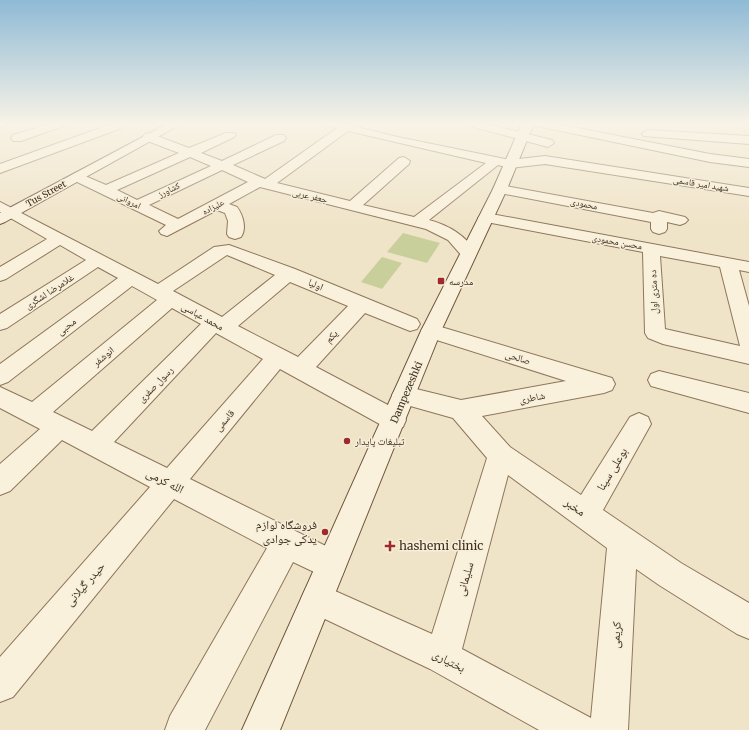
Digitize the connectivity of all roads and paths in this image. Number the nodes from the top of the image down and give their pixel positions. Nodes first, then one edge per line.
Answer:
1 (14, 157) edge
2 (34, 157) edge
3 (114, 157) edge
4 (181, 157) edge
5 (201, 157) edge
6 (238, 157) edge
7 (302, 157) edge
8 (481, 157) edge
9 (507, 157) edge
10 (668, 157) edge
11 (710, 157) edge
12 (723, 157) edge
13 (725, 160) junction
14 (22, 161) junction
15 (404, 162) dead end
16 (503, 162) junction
17 (749, 163) edge
18 (221, 165) junction
19 (659, 168) junction
20 (0, 169) edge
21 (78, 177) junction
22 (262, 184) junction
23 (500, 189) junction
24 (106, 190) junction
25 (749, 192) edge
26 (138, 205) junction
27 (217, 205) junction
28 (353, 206) junction
29 (4, 213) edge
30 (486, 218) junction
31 (680, 220) dead end
32 (417, 222) junction
33 (173, 228) joint
34 (235, 234) dead end
35 (60, 238) junction
36 (651, 248) junction
37 (220, 251) joint
38 (468, 252) junction
39 (99, 259) junction
40 (728, 263) junction
41 (749, 267) edge
42 (289, 273) junction
43 (0, 275) edge
44 (131, 277) junction
45 (165, 295) junction
46 (362, 304) junction
47 (0, 323) edge
48 (219, 324) junction
49 (421, 327) junction
50 (749, 343) edge
51 (278, 356) junction
52 (749, 356) edge
53 (300, 369) junction
54 (0, 376) edge
55 (659, 380) dead end
56 (604, 384) joint
57 (0, 397) edge
58 (749, 403) edge
59 (399, 407) junction
60 (461, 410) junction
61 (35, 414) junction
62 (639, 424) dead end
63 (59, 427) junction
64 (95, 445) junction
65 (501, 455) junction
66 (0, 482) edge
67 (171, 484) junction
68 (585, 514) junction
69 (623, 541) junction
70 (287, 543) junction
71 (331, 565) junction
72 (317, 598) junction
73 (749, 622) edge
74 (442, 657) junction
75 (0, 684) edge
76 (184, 730) edge
77 (261, 730) edge
78 (577, 730) edge
79 (608, 730) edge

1 - 14 street
2 - 14 street
3 - 21 street, Tus Street
4 - 24 street
5 - 18 street, جعفر عربی
6 - 18 street, کشاورز
7 - 22 street, علیزاده
8 - 16 street
9 - 16 street, Dampezeshki
10 - 19 street
11 - 13 street
12 - 13 street
13 - 17 street
14 - 20 street
15 - 28 street
16 - 19 street, شهید امیر قاسمی
16 - 23 street, Dampezeshki
16 - 32 street
18 - 22 street, جعفر عربی
18 - 26 street, کشاورز
19 - 25 street, شهید امیر قاسمی
21 - 24 street, امروانی
21 - 29 street, Tus Street
22 - 27 street, علیزاده
22 - 28 street, جعفر عربی
23 - 30 street, Dampezeshki
23 - 31 street, محمودی
24 - 26 street, امروانی
26 - 33 street, امروانی
27 - 33 street, علیزاده
27 - 34 street
28 - 32 street, جعفر عربی
29 - 35 street, محمد عباسی
30 - 36 street, محسن محمودی
30 - 38 street, Dampezeshki
32 - 38 street, جعفر عربی
35 - 39 street, محمد عباسی
35 - 43 street
36 - 40 street, محسن محمودی
36 - 52 street, ده متری اول
37 - 42 street, اولیا
37 - 45 street, انوشفر
38 - 49 street, Dampezeshki
39 - 44 street, محمد عباسی
39 - 47 street, غلامرضا لشگری
40 - 41 street, محسن محمودی
40 - 50 street
42 - 46 street, اولیا
42 - 48 street, رسول صفری
44 - 45 street, محمد عباسی
44 - 54 street, محبی
45 - 48 street, محمد عباسی
45 - 61 street, انوشفر
46 - 49 street, اولیا
46 - 53 street, یکم
48 - 51 street, محمد عباسی
48 - 64 street, رسول صفری
49 - 56 street, صالحی
49 - 59 street, Dampezeshki
51 - 53 street, محمد عباسی
51 - 67 street, قاسمی
53 - 59 street, محمد عباسی
55 - 58 street
56 - 60 street, شاطری
57 - 61 street, الله کرمی
59 - 60 street
59 - 71 street, Dampezeshki
60 - 65 street, مخبر
61 - 63 street, الله کرمی
62 - 68 street, بوعلی سینا
63 - 64 street, الله کرمی
63 - 66 street
64 - 67 street, الله کرمی
65 - 68 street, مخبر
65 - 74 street, سلیمانی
67 - 70 street, الله کرمی
67 - 75 street, حیدر گیلانی
68 - 69 street, مخبر
69 - 73 street, مخبر
69 - 79 street, کریمی
70 - 71 street, الله کرمی
70 - 76 street
71 - 72 street, Dampezeshki
72 - 74 street, بختیاری
72 - 77 street, Dampezeshki
74 - 78 street, بختیاری

